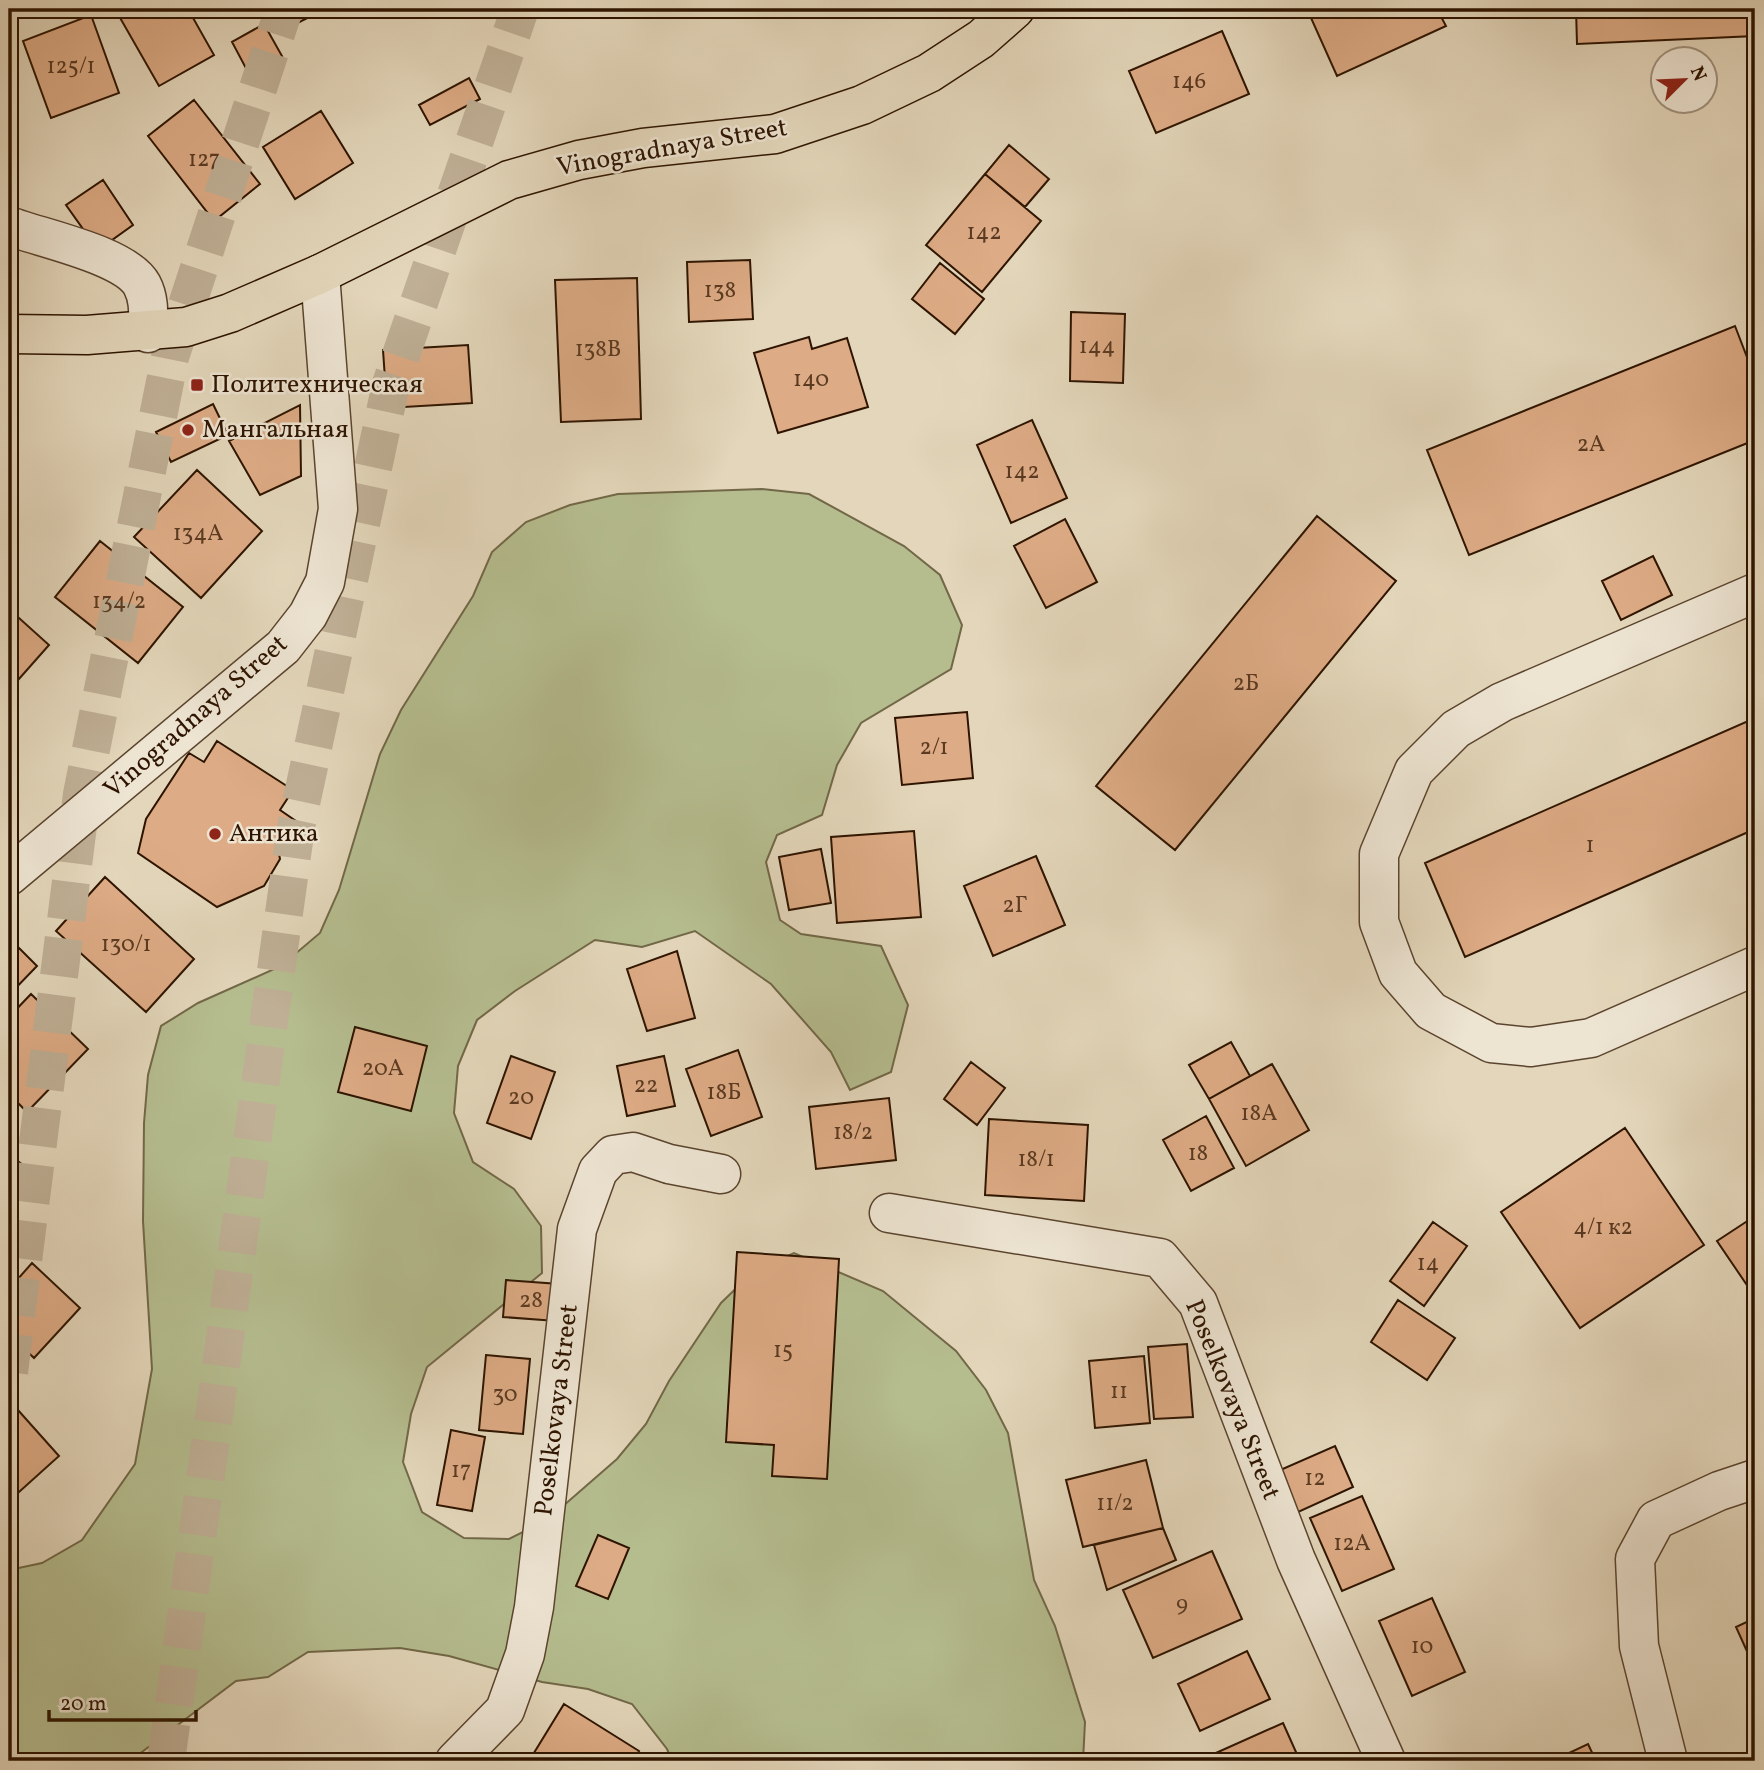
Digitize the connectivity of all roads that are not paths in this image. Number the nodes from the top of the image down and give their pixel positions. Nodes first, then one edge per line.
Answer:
1 (1015, 9) edge
2 (9, 226) edge
3 (320, 274) junction
4 (148, 333) junction
5 (9, 334) edge
6 (1755, 593) edge
7 (9, 876) edge
8 (1755, 966) edge
9 (721, 1174) dead end
10 (889, 1213) dead end
11 (1755, 1479) edge
12 (455, 1761) edge
13 (1386, 1761) edge
14 (1668, 1761) edge

1 - 3 main road, Vinogradnaya Street
2 - 4 street
3 - 4 main road, Vinogradnaya Street
3 - 7 street, Vinogradnaya Street
4 - 5 main road, Vinogradnaya Street
6 - 8 street
9 - 12 street, Poselkovaya Street
10 - 13 street, Poselkovaya Street
11 - 14 street

